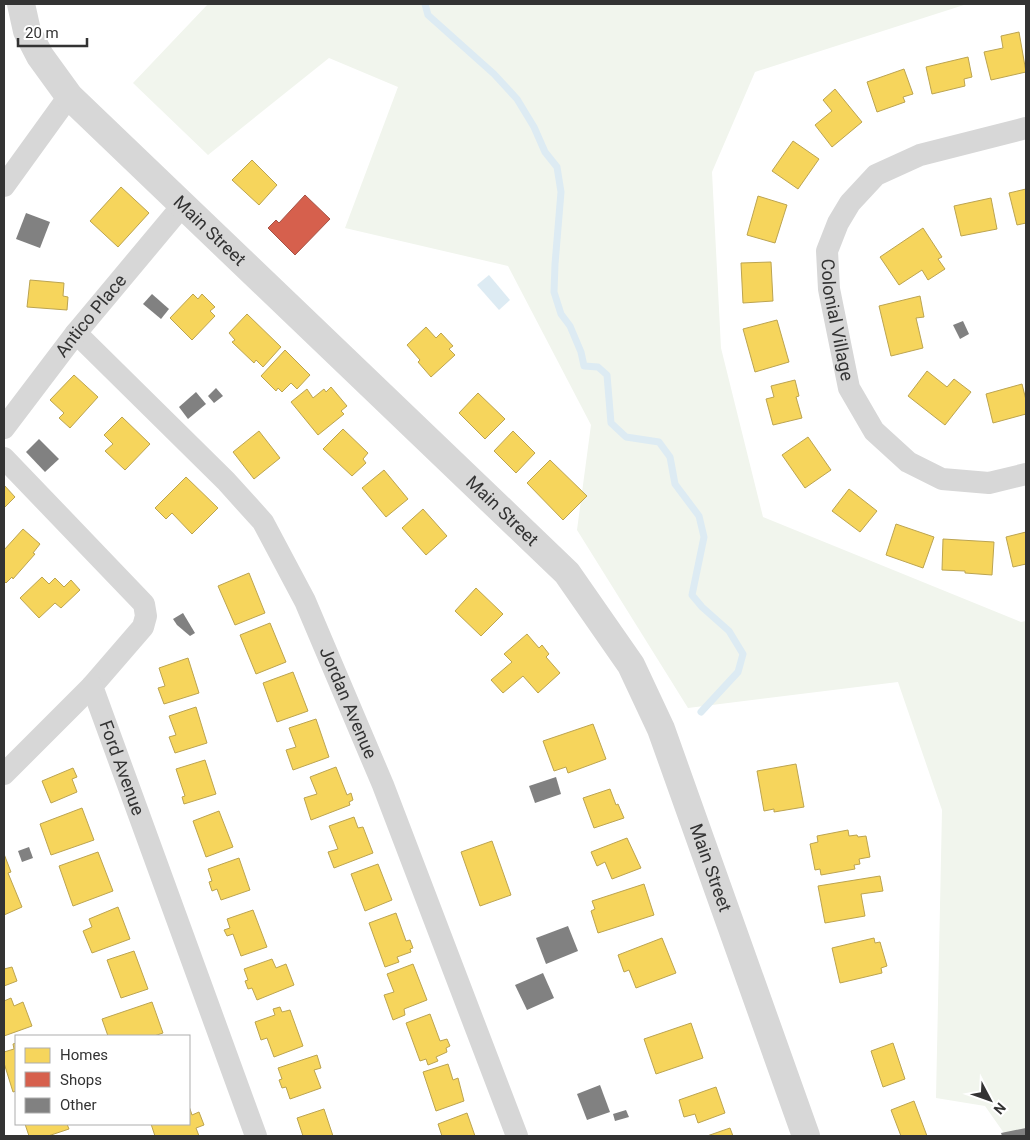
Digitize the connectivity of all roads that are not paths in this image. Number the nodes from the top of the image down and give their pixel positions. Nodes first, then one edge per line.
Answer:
1 (21, 4) edge
2 (69, 96) junction
3 (1026, 128) edge
4 (4, 186) edge
5 (182, 206) junction
6 (76, 333) junction
7 (4, 428) edge
8 (4, 458) edge
9 (1026, 474) edge
10 (92, 686) junction
11 (4, 774) edge
12 (256, 1136) edge
13 (516, 1136) edge
14 (806, 1136) edge

1 - 2 street, Main Street
2 - 4 street
2 - 5 street, Main Street
3 - 9 street, Colonial Village
5 - 6 street, Antico Place
5 - 14 street, Main Street
6 - 7 street, Antico Place
6 - 13 street, Jordan Avenue
8 - 10 street
10 - 11 street
10 - 12 street, Ford Avenue

